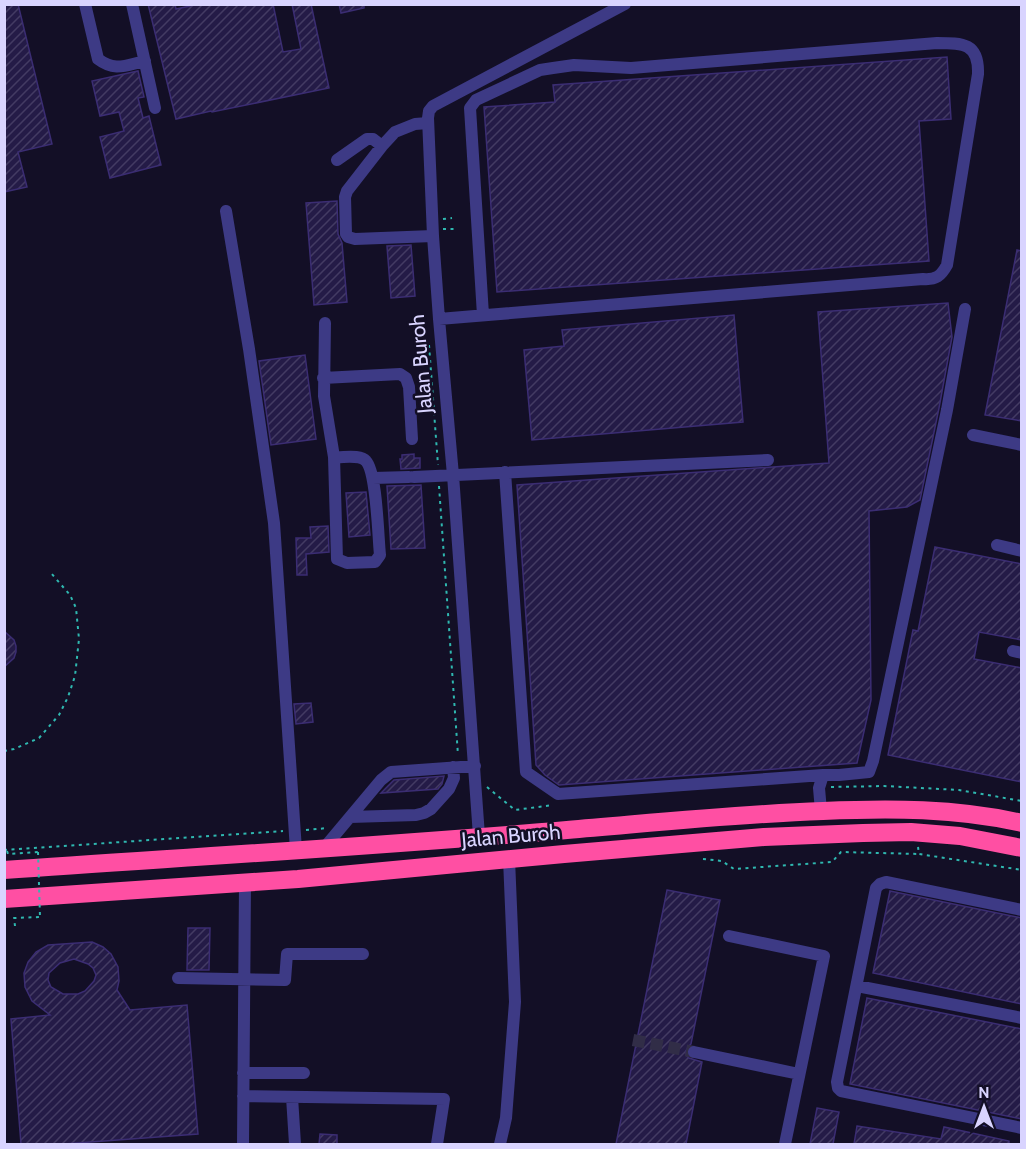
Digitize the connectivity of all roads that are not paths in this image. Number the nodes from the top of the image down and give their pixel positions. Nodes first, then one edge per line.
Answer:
1 (85, 4) edge
2 (132, 4) edge
3 (625, 4) edge
4 (145, 61) junction
5 (155, 108) dead end
6 (428, 123) junction
7 (382, 146) junction
8 (337, 160) dead end
9 (226, 211) dead end
10 (433, 236) junction
11 (965, 309) dead end
12 (483, 315) junction
13 (439, 319) junction
14 (324, 323) dead end
15 (323, 378) junction
16 (973, 435) dead end
17 (412, 439) dead end
18 (1022, 445) edge
19 (334, 457) junction
20 (768, 460) dead end
21 (505, 472) junction
22 (453, 475) junction
23 (373, 478) junction
24 (996, 545) dead end
25 (1022, 551) edge
26 (475, 766) junction
27 (456, 767) junction
28 (823, 775) junction
29 (821, 811) junction
30 (346, 822) junction
31 (1022, 823) edge
32 (479, 836) junction
33 (324, 848) junction
34 (1022, 848) edge
35 (296, 850) junction
36 (509, 859) junction
37 (4, 870) edge
38 (245, 883) junction
39 (4, 899) edge
40 (1022, 910) edge
41 (729, 936) dead end
42 (363, 954) dead end
43 (178, 978) dead end
44 (244, 979) junction
45 (856, 986) junction
46 (1022, 1018) edge
47 (694, 1052) tunnel mouth
48 (243, 1072) junction
49 (304, 1073) dead end
50 (799, 1074) junction
51 (243, 1096) junction
52 (292, 1097) junction
53 (1022, 1128) edge
54 (243, 1144) edge
55 (295, 1144) edge
56 (437, 1144) edge
57 (500, 1144) edge
58 (786, 1144) edge

1 - 4 lane
2 - 4 lane
3 - 6 lane
4 - 5 lane
6 - 7 lane
6 - 10 lane, Jalan Buroh
7 - 8 lane
7 - 10 lane
9 - 35 lane
10 - 13 lane, Jalan Buroh
11 - 28 lane
12 - 12 lane
12 - 13 lane
13 - 22 lane, Jalan Buroh
14 - 15 lane
15 - 17 lane
15 - 19 lane
16 - 18 lane
19 - 23 lane
19 - 23 lane
20 - 21 lane
21 - 22 lane
21 - 28 lane
22 - 23 lane
22 - 26 lane, Jalan Buroh
24 - 25 lane
26 - 27 lane
26 - 32 lane, Jalan Buroh
27 - 30 lane
27 - 30 lane
28 - 29 lane
29 - 31 highway, Jalan Buroh
29 - 32 highway, Jalan Buroh
30 - 33 lane
32 - 33 highway, Jalan Buroh
33 - 35 highway, Jalan Buroh
34 - 36 highway, Jalan Buroh
35 - 37 highway, Jalan Buroh
36 - 38 highway, Jalan Buroh
36 - 57 lane
38 - 39 highway, Jalan Buroh
38 - 44 lane
40 - 45 lane
41 - 50 lane
42 - 44 lane
43 - 44 lane
44 - 48 lane
45 - 46 lane
45 - 53 lane
47 - 50 lane
48 - 49 lane
48 - 51 lane
50 - 58 lane
51 - 52 lane
51 - 54 lane
52 - 55 lane
52 - 56 lane

